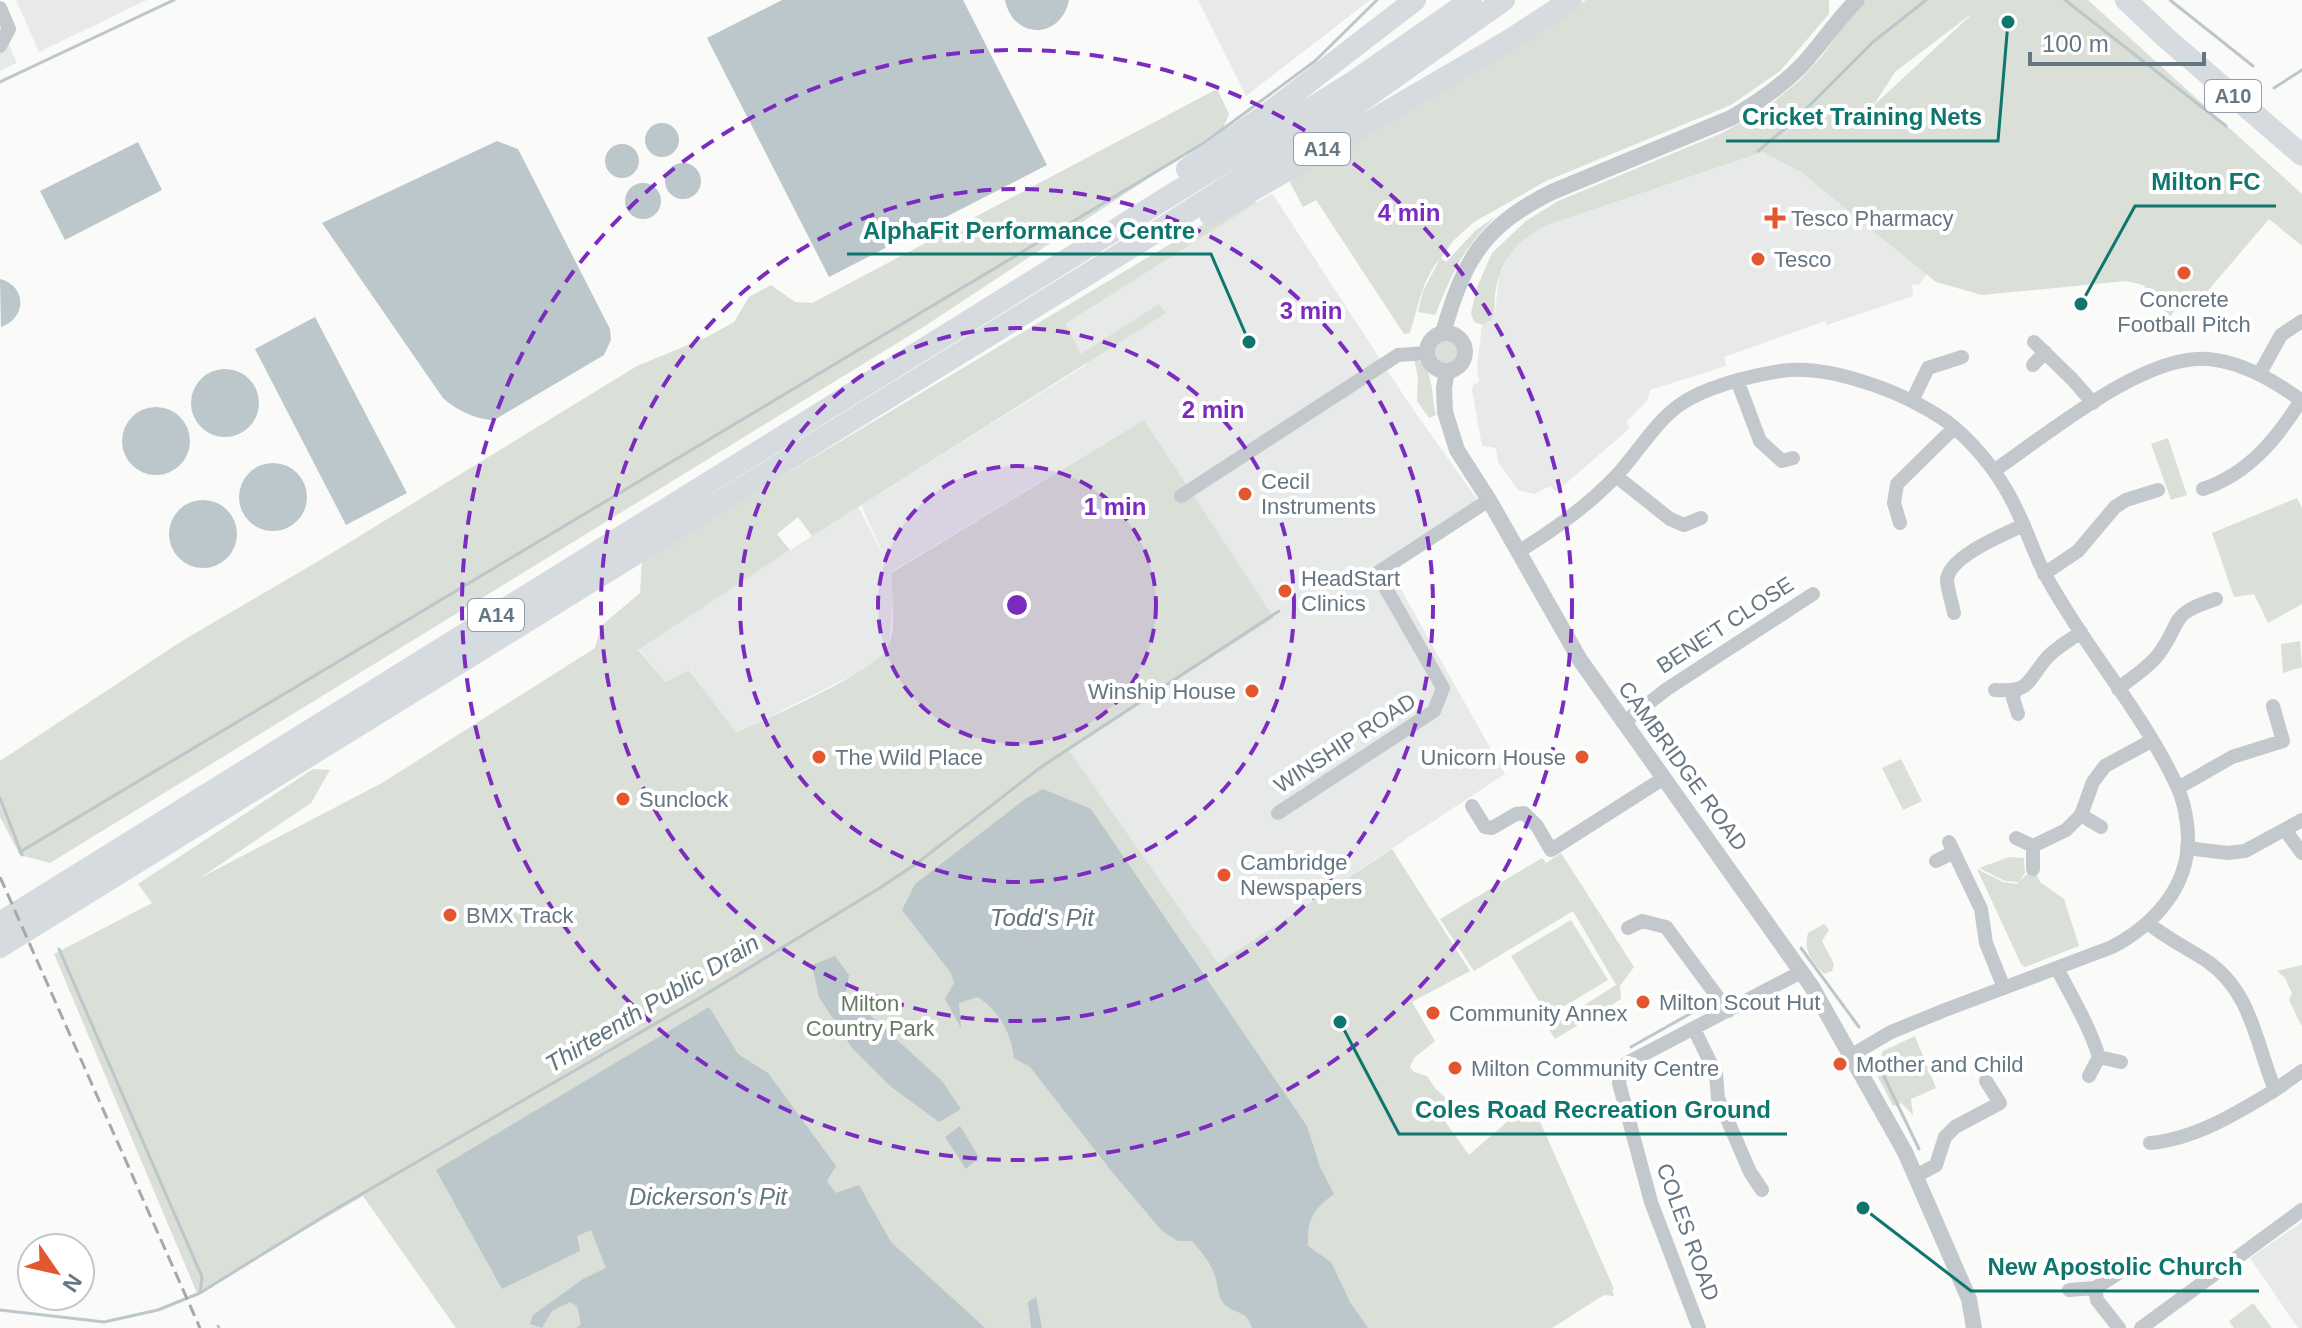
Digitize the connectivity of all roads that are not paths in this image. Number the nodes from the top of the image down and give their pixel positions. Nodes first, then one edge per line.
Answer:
1 (1415, 0) edge
2 (1471, 0) edge
3 (1504, 0) edge
4 (1571, 0) edge
5 (1840, 0) edge
6 (1857, 0) edge
7 (2126, 0) edge
8 (0, 8) edge
9 (1839, 18) junction
10 (0, 46) edge
11 (2302, 155) edge
12 (1113, 232) junction
13 (1067, 286) junction
14 (2302, 321) edge
15 (1443, 333) junction
16 (1427, 353) junction
17 (1962, 357) dead end
18 (2033, 365) dead end
19 (1447, 371) junction
20 (2260, 373) junction
21 (1737, 380) junction
22 (1913, 399) junction
23 (2302, 400) edge
24 (2093, 403) junction
25 (1954, 428) junction
26 (1793, 458) dead end
27 (1995, 470) junction
28 (1616, 476) junction
29 (2203, 489) dead end
30 (2158, 490) dead end
31 (1181, 496) dead end
32 (1489, 500) junction
33 (1701, 518) dead end
34 (1900, 523) dead end
35 (2024, 525) junction
36 (1518, 552) junction
37 (2044, 574) junction
38 (1813, 594) dead end
39 (2216, 599) dead end
40 (1954, 613) dead end
41 (2081, 632) junction
42 (2118, 689) junction
43 (1995, 690) dead end
44 (2015, 691) junction
45 (2273, 706) dead end
46 (2018, 714) dead end
47 (1623, 723) junction
48 (2151, 741) junction
49 (1664, 778) junction
50 (2178, 788) junction
51 (1472, 806) dead end
52 (1278, 813) dead end
53 (2081, 815) junction
54 (2302, 820) edge
55 (2101, 827) dead end
56 (2285, 830) junction
57 (2016, 838) dead end
58 (2033, 846) junction
59 (2187, 848) junction
60 (2302, 853) edge
61 (1936, 861) dead end
62 (2033, 869) dead end
63 (49, 904) junction
64 (0, 923) edge
65 (2149, 924) junction
66 (1628, 928) dead end
67 (0, 947) edge
68 (2057, 968) junction
69 (1801, 972) junction
70 (2004, 988) junction
71 (1728, 1011) junction
72 (1694, 1029) junction
73 (1852, 1055) junction
74 (2099, 1057) junction
75 (2121, 1062) dead end
76 (2302, 1071) edge
77 (2089, 1076) dead end
78 (1986, 1081) dead end
79 (2275, 1090) junction
80 (2150, 1142) dead end
81 (1916, 1176) junction
82 (1762, 1190) dead end
83 (2302, 1210) edge
84 (2120, 1272) dead end
85 (2095, 1288) junction
86 (2069, 1290) dead end
87 (2150, 1326) edge
88 (1699, 1328) edge
89 (1974, 1328) edge
90 (2119, 1328) edge

1 - 12 highway, A14
2 - 12 highway, A14
3 - 13 highway, A14
4 - 13 highway, A14
5 - 9 street
6 - 9 street
7 - 11 highway, A10
8 - 10 street
9 - 15 street
12 - 63 highway, A14
13 - 63 highway, A14
14 - 20 street
15 - 16 street
15 - 19 street
16 - 19 street
16 - 31 street
17 - 22 street
18 - 24 street
19 - 32 street, CAMBRIDGE ROAD
20 - 23 street
20 - 24 street
21 - 22 street
21 - 26 street
21 - 28 street
22 - 25 street
23 - 29 street
24 - 27 street
25 - 27 street
25 - 34 street
27 - 35 street
28 - 33 street
28 - 36 street
30 - 37 street
32 - 36 street, CAMBRIDGE ROAD
32 - 52 street, WINSHIP ROAD
35 - 37 street
35 - 40 street
36 - 47 street, CAMBRIDGE ROAD
37 - 41 street
38 - 47 street, BENE'T CLOSE
39 - 42 street
41 - 42 street
41 - 44 street
42 - 48 street
43 - 44 street
44 - 46 street
45 - 50 street
47 - 49 street, CAMBRIDGE ROAD
48 - 50 street
48 - 53 street
49 - 51 street
49 - 69 street, CAMBRIDGE ROAD
50 - 59 street
53 - 55 street
53 - 58 street
54 - 56 street
56 - 59 street
56 - 60 street
57 - 58 street
58 - 62 street
59 - 65 street
61 - 70 street
63 - 64 highway, A14
63 - 67 highway, A14
65 - 68 street
65 - 79 street
66 - 71 street
68 - 70 street
68 - 74 street
69 - 71 street, COLES ROAD
69 - 73 street, CAMBRIDGE ROAD
70 - 73 street
71 - 72 street, COLES ROAD
72 - 82 street
72 - 88 street, COLES ROAD
73 - 81 street, CAMBRIDGE ROAD
74 - 75 street
74 - 77 street
76 - 79 street
78 - 81 street
79 - 80 street
81 - 89 street, CAMBRIDGE ROAD
83 - 87 street
84 - 85 street
85 - 86 street
85 - 90 street

